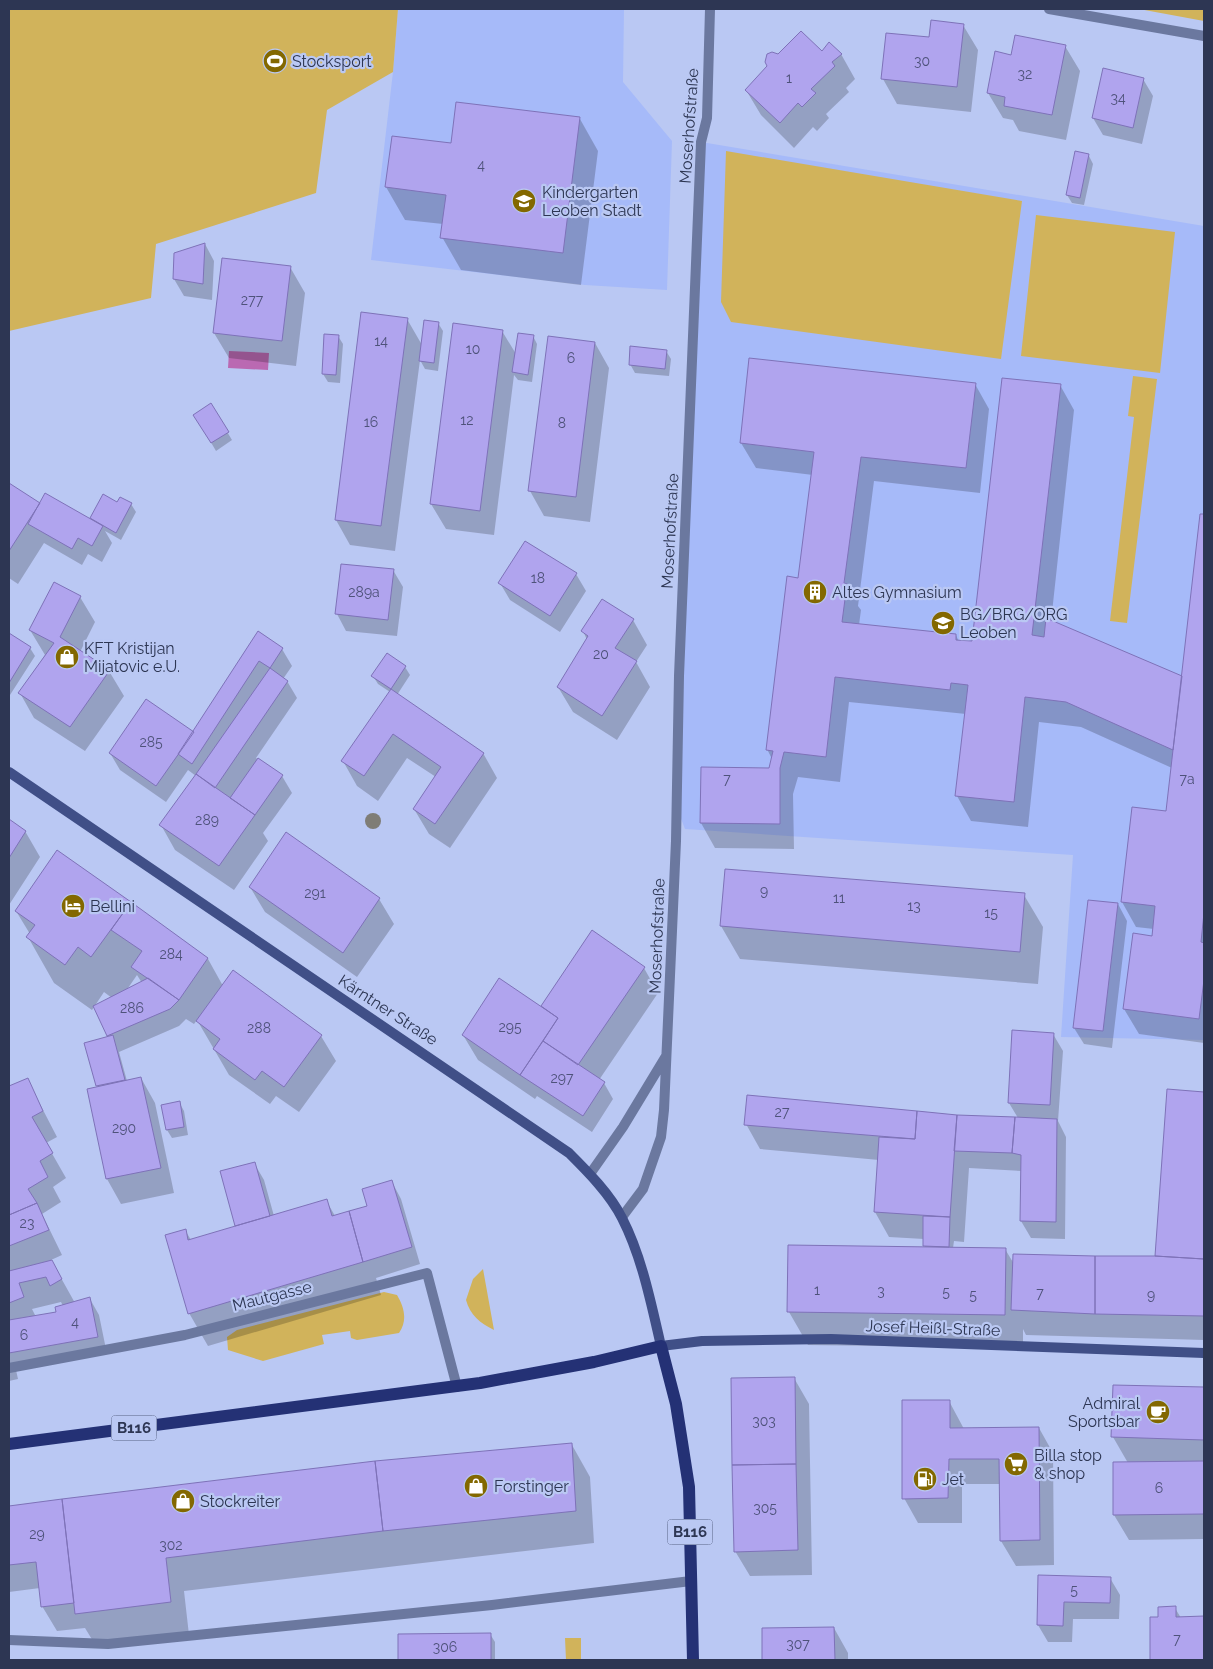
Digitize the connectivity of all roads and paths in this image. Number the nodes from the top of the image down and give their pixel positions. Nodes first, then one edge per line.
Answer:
1 (710, 9) edge
2 (1049, 9) edge
3 (1204, 36) edge
4 (9, 772) edge
5 (667, 1055) junction
6 (590, 1174) junction
7 (622, 1217) junction
8 (661, 1346) junction
9 (1204, 1353) edge
10 (9, 1368) edge
11 (457, 1387) junction
12 (9, 1444) edge
13 (691, 1581) junction
14 (9, 1640) edge
15 (693, 1660) edge

1 - 5 street, Moserhofstraße
2 - 3 street
4 - 6 main road, Kärntner Straße
5 - 6 street, Moserhofstraße
5 - 7 street, Moserhofstraße
6 - 7 main road, Kärntner Straße
7 - 8 main road, Kärntner Straße
8 - 9 main road, Josef Heißl-Straße
8 - 11 main road, B116
8 - 13 main road, B116
10 - 11 street, Mautgasse
11 - 12 main road, B116
13 - 14 street
13 - 15 main road, B116

